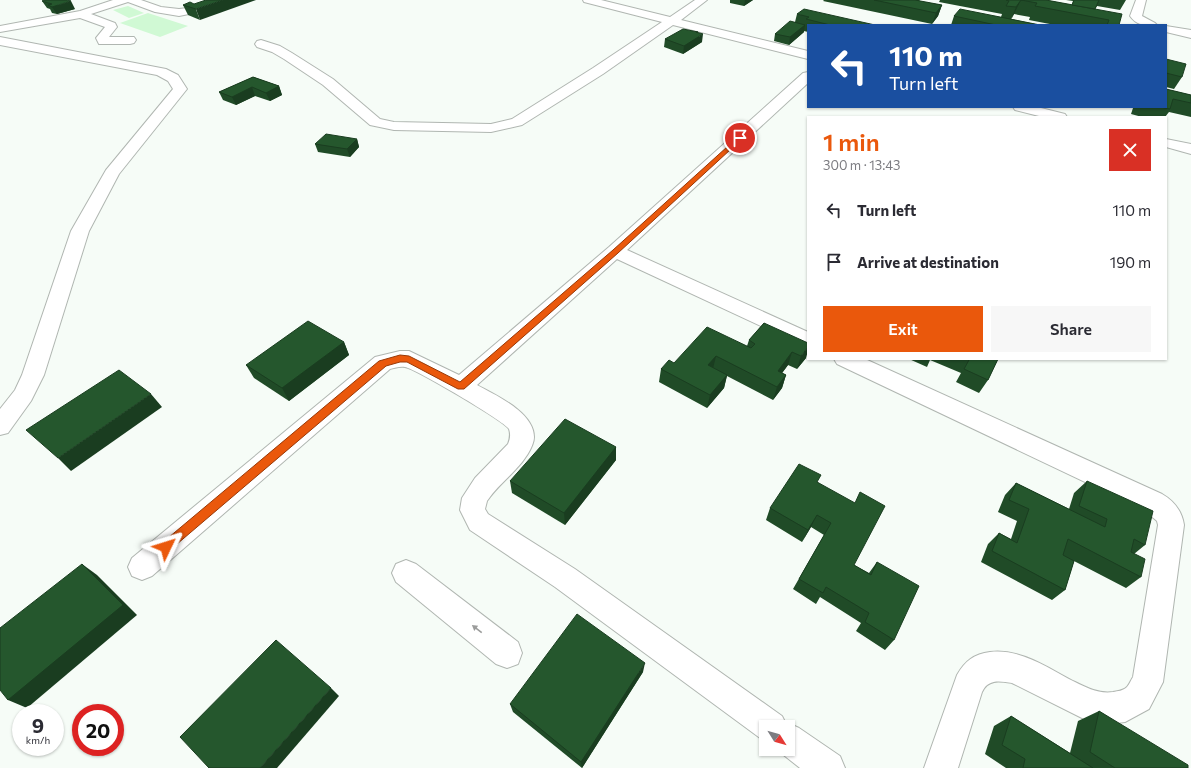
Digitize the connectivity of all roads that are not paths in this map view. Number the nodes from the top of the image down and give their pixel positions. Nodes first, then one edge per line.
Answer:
1 (124, 0) edge
2 (132, 0) edge
3 (226, 0) edge
4 (588, 0) edge
5 (702, 0) edge
6 (1140, 0) edge
7 (80, 14) junction
8 (671, 20) junction
9 (1149, 24) edge
10 (0, 29) edge
11 (1167, 29) edge
12 (1191, 34) edge
13 (6, 38) edge
14 (130, 40) dead end
15 (261, 44) dead end
16 (807, 55) edge
17 (807, 77) edge
18 (1024, 108) edge
19 (1056, 116) edge
20 (1167, 143) edge
21 (1191, 149) edge
22 (616, 251) junction
23 (807, 342) edge
24 (847, 360) edge
25 (461, 386) junction
26 (0, 426) edge
27 (142, 568) dead end
28 (406, 573) dead end
29 (508, 653) dead end
30 (761, 720) edge
31 (795, 744) edge
32 (828, 768) edge
33 (941, 768) edge

1 - 7 street
2 - 3 street
4 - 8 street
5 - 8 street
6 - 9 street
7 - 10 street
7 - 13 street
7 - 14 street
8 - 15 street
8 - 16 street
11 - 12 street
13 - 26 street
17 - 22 street
18 - 19 street
20 - 21 street
22 - 23 street
22 - 25 street
24 - 33 street
25 - 27 street
25 - 30 street
29 -> 28 street
31 - 32 street

